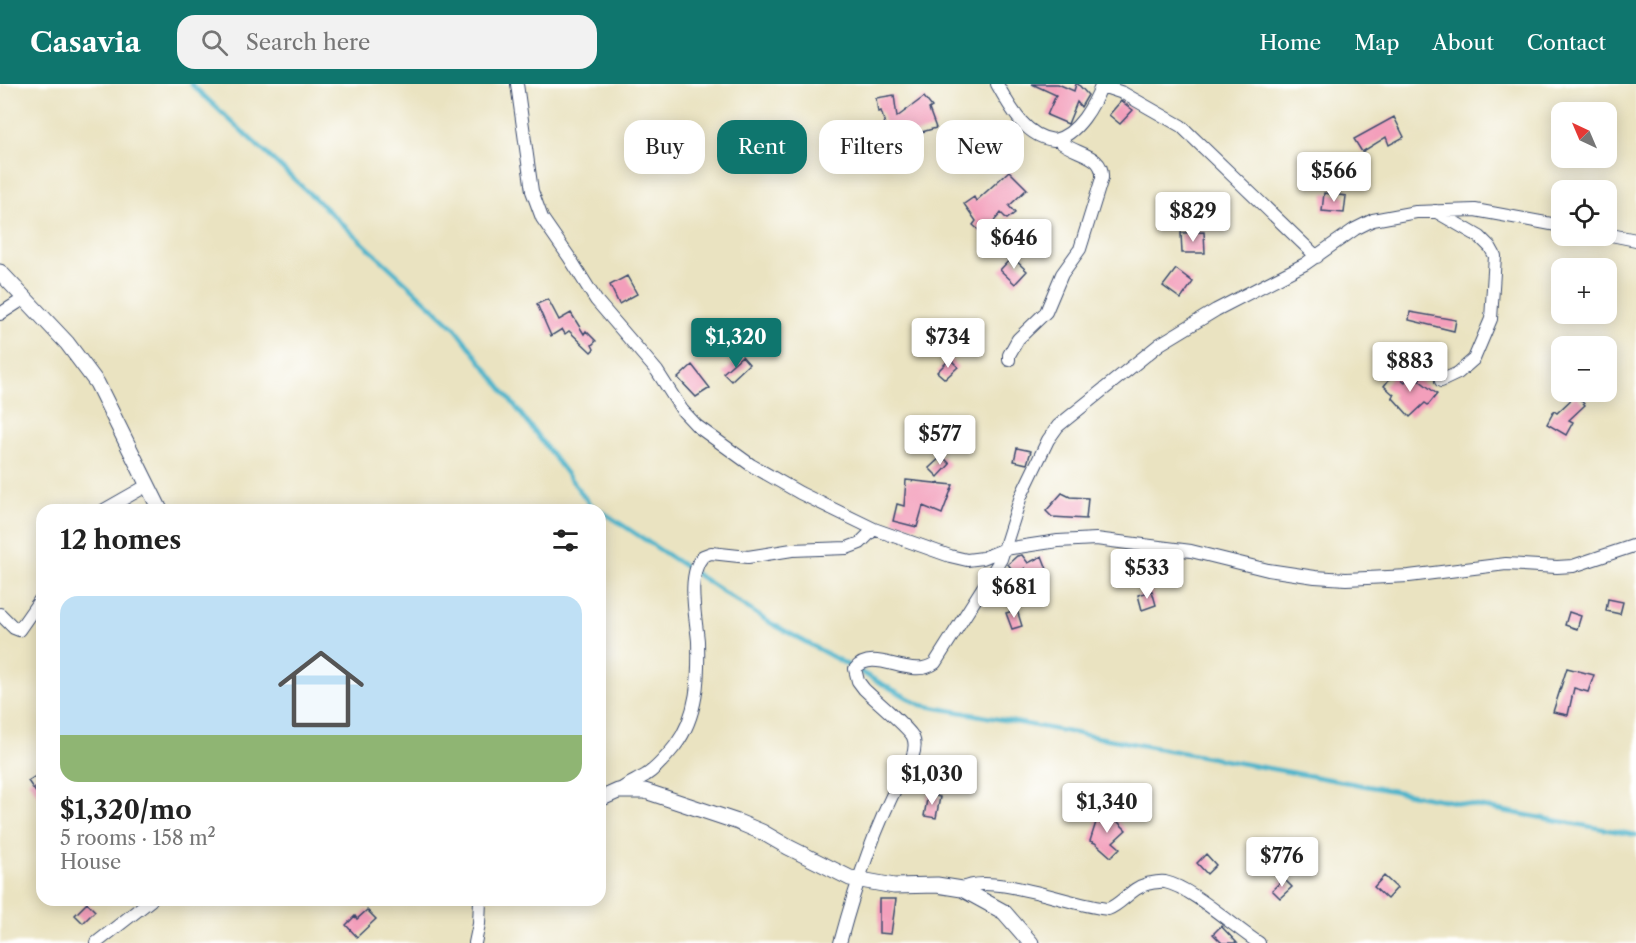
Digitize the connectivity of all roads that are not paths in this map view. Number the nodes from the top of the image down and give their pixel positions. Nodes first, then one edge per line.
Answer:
1 (517, 84) edge
2 (997, 84) edge
3 (1102, 85) edge
4 (1058, 140) junction
5 (1434, 210) junction
6 (1551, 224) edge
7 (1617, 236) edge
8 (1636, 240) edge
9 (1317, 257) junction
10 (0, 272) edge
11 (25, 298) junction
12 (0, 314) edge
13 (1008, 360) dead end
14 (1441, 381) dead end
15 (148, 485) junction
16 (115, 504) edge
17 (157, 504) edge
18 (874, 529) junction
19 (1636, 544) edge
20 (1005, 549) junction
21 (36, 606) edge
22 (0, 614) edge
23 (618, 791) junction
24 (606, 796) edge
25 (858, 880) junction
26 (962, 889) junction
27 (143, 906) edge
28 (480, 906) edge
29 (96, 943) edge
30 (475, 943) edge
31 (840, 943) edge
32 (1031, 943) edge
33 (1258, 943) edge

1 - 18 street
2 - 4 street
3 - 4 street
3 - 9 street
4 - 13 street
5 - 6 street
5 - 9 street
5 - 14 street
7 - 8 street
9 - 20 street
10 - 11 street
11 - 12 street
11 - 15 street
15 - 16 street
15 - 17 street
18 - 20 street
18 - 23 street
19 - 20 street
20 - 25 street
21 - 22 street
23 - 24 street
23 - 25 street
25 - 26 street
25 - 31 street
26 - 32 street
26 - 33 street
27 - 29 street
28 - 30 street

